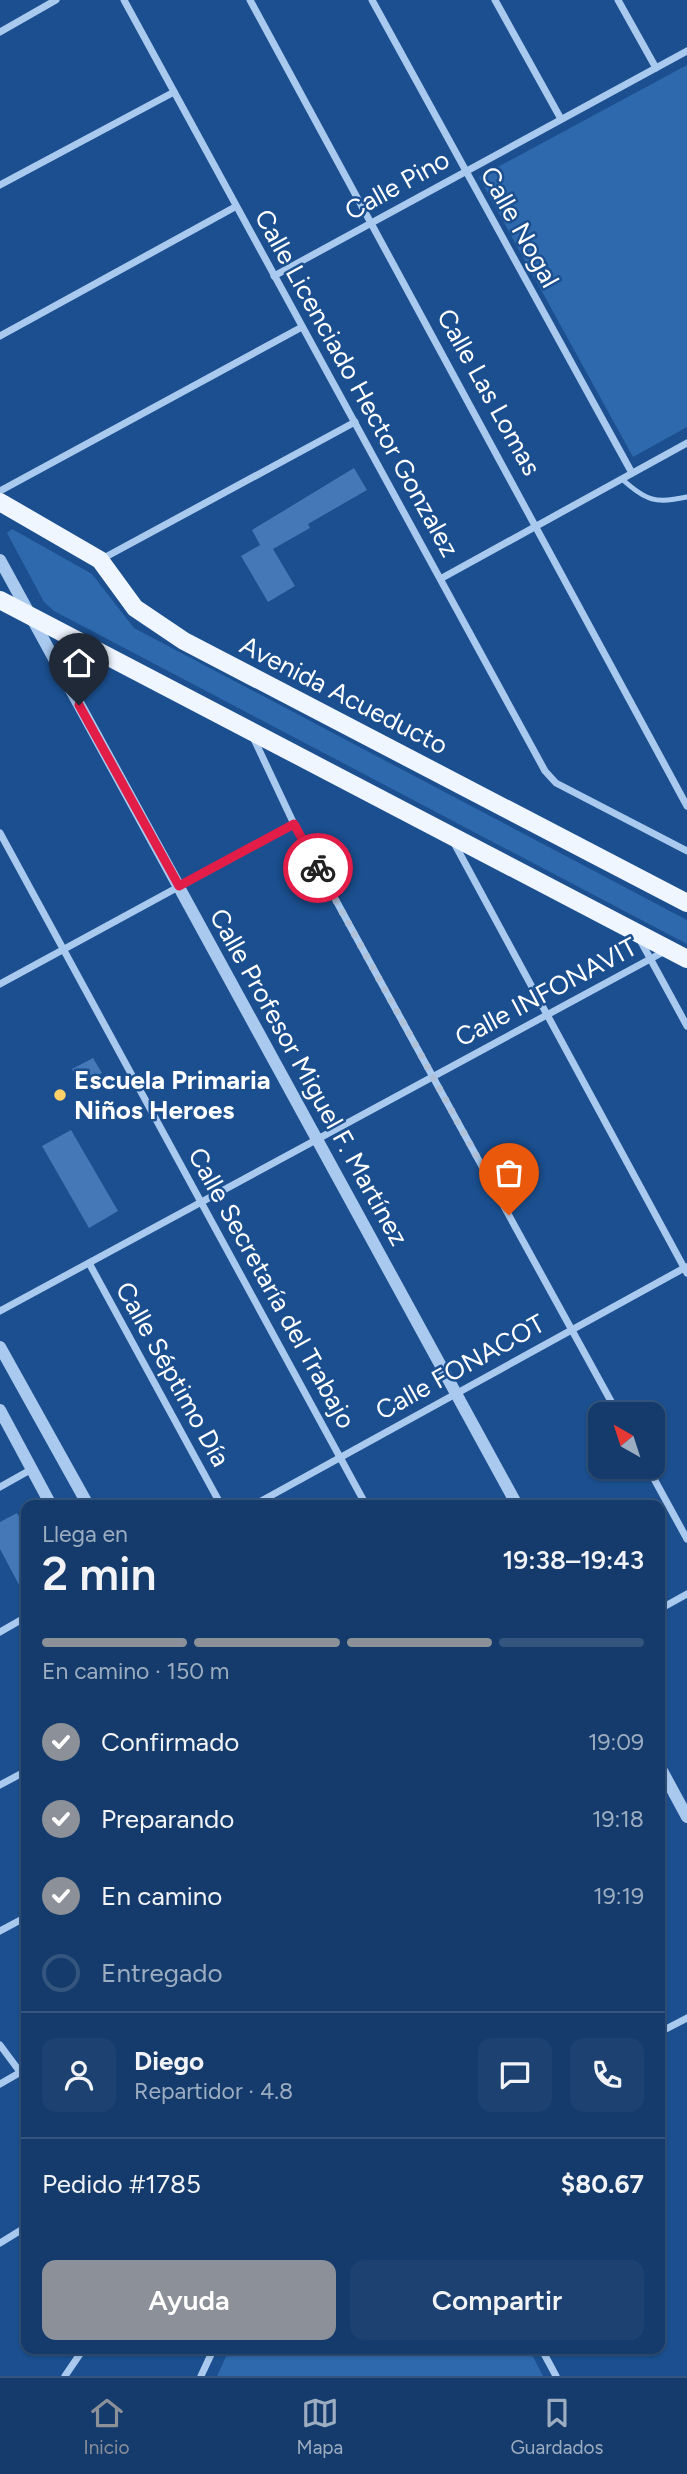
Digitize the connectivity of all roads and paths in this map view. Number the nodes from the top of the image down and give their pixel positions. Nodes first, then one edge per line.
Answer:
1 (56, 0) edge
2 (124, 0) edge
3 (250, 0) edge
4 (372, 0) edge
5 (495, 0) edge
6 (618, 0) edge
7 (0, 32) edge
8 (687, 51) edge
9 (656, 68) junction
10 (174, 92) junction
11 (561, 119) junction
12 (466, 171) junction
13 (0, 185) edge
14 (235, 207) junction
15 (372, 222) junction
16 (274, 276) junction
17 (302, 327) junction
18 (0, 335) edge
19 (355, 422) junction
20 (687, 443) edge
21 (632, 473) junction
22 (622, 478) junction
23 (0, 491) edge
24 (687, 496) edge
25 (0, 502) edge
26 (537, 525) junction
27 (0, 560) edge
28 (100, 560) junction
29 (442, 578) junction
30 (0, 600) edge
31 (28, 615) junction
32 (251, 733) junction
33 (687, 806) edge
34 (294, 824) junction
35 (0, 833) edge
36 (451, 838) junction
37 (687, 851) edge
38 (179, 886) junction
39 (687, 903) edge
40 (635, 931) junction
41 (669, 949) junction
42 (64, 950) junction
43 (651, 959) junction
44 (687, 959) edge
45 (0, 984) edge
46 (547, 1015) junction
47 (687, 1026) edge
48 (433, 1077) junction
49 (318, 1139) junction
50 (201, 1202) junction
51 (89, 1263) junction
52 (686, 1269) edge
53 (0, 1311) edge
54 (572, 1330) junction
55 (0, 1347) edge
56 (456, 1394) junction
57 (611, 1402) edge
58 (0, 1410) edge
59 (340, 1458) junction
60 (32, 1469) junction
61 (654, 1479) edge
62 (0, 1487) edge
63 (48, 1500) edge
64 (85, 1500) edge
65 (218, 1500) edge
66 (263, 1500) edge
67 (363, 1500) edge
68 (514, 1500) edge
69 (687, 1539) edge
70 (687, 1594) edge
71 (665, 1606) edge
72 (21, 1620) edge
73 (0, 1632) edge
74 (21, 1774) edge
75 (665, 1776) edge
76 (0, 1785) edge
77 (687, 1817) edge
78 (21, 1920) edge
79 (0, 1931) edge
80 (687, 2018) edge
81 (665, 2029) edge
82 (0, 2045) edge
83 (21, 2067) edge
84 (21, 2072) edge
85 (0, 2084) edge
86 (21, 2230) edge
87 (0, 2243) edge
88 (80, 2354) edge
89 (211, 2354) edge
90 (544, 2354) edge
91 (65, 2376) edge
92 (201, 2376) edge
93 (556, 2376) edge

1 - 7 street
2 - 10 street, Calle Licenciado Hector Gonzalez
3 - 15 street, Calle Las Lomas
4 - 12 street, Calle Nogal
5 - 11 street
6 - 9 street
8 - 9 street, Calle Pino
9 - 11 street, Calle Pino
10 - 13 street
10 - 14 street, Calle Licenciado Hector Gonzalez
11 - 12 street, Calle Pino
12 - 15 street, Calle Pino
12 - 21 street, Calle Nogal
14 - 16 street, Calle Licenciado Hector Gonzalez
14 - 18 street
15 - 16 street, Calle Pino
15 - 26 street, Calle Las Lomas
16 - 17 street, Calle Licenciado Hector Gonzalez
17 - 19 street, Calle Licenciado Hector Gonzalez
17 - 23 street
19 - 28 street
19 - 29 street, Calle Licenciado Hector Gonzalez
20 - 21 street
21 - 22 street
22 - 24 lane
22 - 26 street
25 - 28 main road, Avenida Acueducto
26 - 29 street
26 - 33 street, Calle Las Lomas
27 - 31 street, Calle Profesor Miguel F. Martínez
28 - 39 main road, Avenida Acueducto
29 - 37 street, Calle Licenciado Hector Gonzalez
30 - 31 main road
31 - 32 main road
31 - 38 street, Calle Profesor Miguel F. Martínez
32 - 34 street
32 - 36 main road
34 - 38 street
34 - 48 street
35 - 42 street, Calle Secretaría del Trabajo
36 - 40 main road
36 - 46 street
38 - 42 street
38 - 49 street, Calle Profesor Miguel F. Martínez
40 - 41 main road
40 - 43 street
41 - 43 street, Calle INFONAVIT
41 - 44 main road
42 - 45 street
42 - 50 street, Calle Secretaría del Trabajo
43 - 46 street, Calle INFONAVIT
43 - 47 street
46 - 48 street, Calle INFONAVIT
46 - 52 street
48 - 49 street, Calle INFONAVIT
48 - 54 street
49 - 50 street, Calle INFONAVIT
49 - 56 street, Calle Profesor Miguel F. Martínez
50 - 51 street, Calle INFONAVIT
50 - 59 street, Calle Secretaría del Trabajo
51 - 53 street, Calle INFONAVIT
51 - 65 street, Calle Séptimo Día
52 - 54 street, Calle FONACOT
54 - 56 street, Calle FONACOT
54 - 57 street
55 - 64 street
56 - 59 street, Calle FONACOT
56 - 68 street, Calle Profesor Miguel F. Martínez
58 - 60 street
59 - 66 street, Calle FONACOT
59 - 67 street, Calle Secretaría del Trabajo
60 - 62 street
60 - 63 street
61 - 69 street
70 - 71 street
72 - 73 street
74 - 76 street
75 - 77 street
78 - 79 street
80 - 81 street
82 - 83 street
84 - 85 street
86 - 87 street
88 - 91 street
89 - 92 street
90 - 93 street

